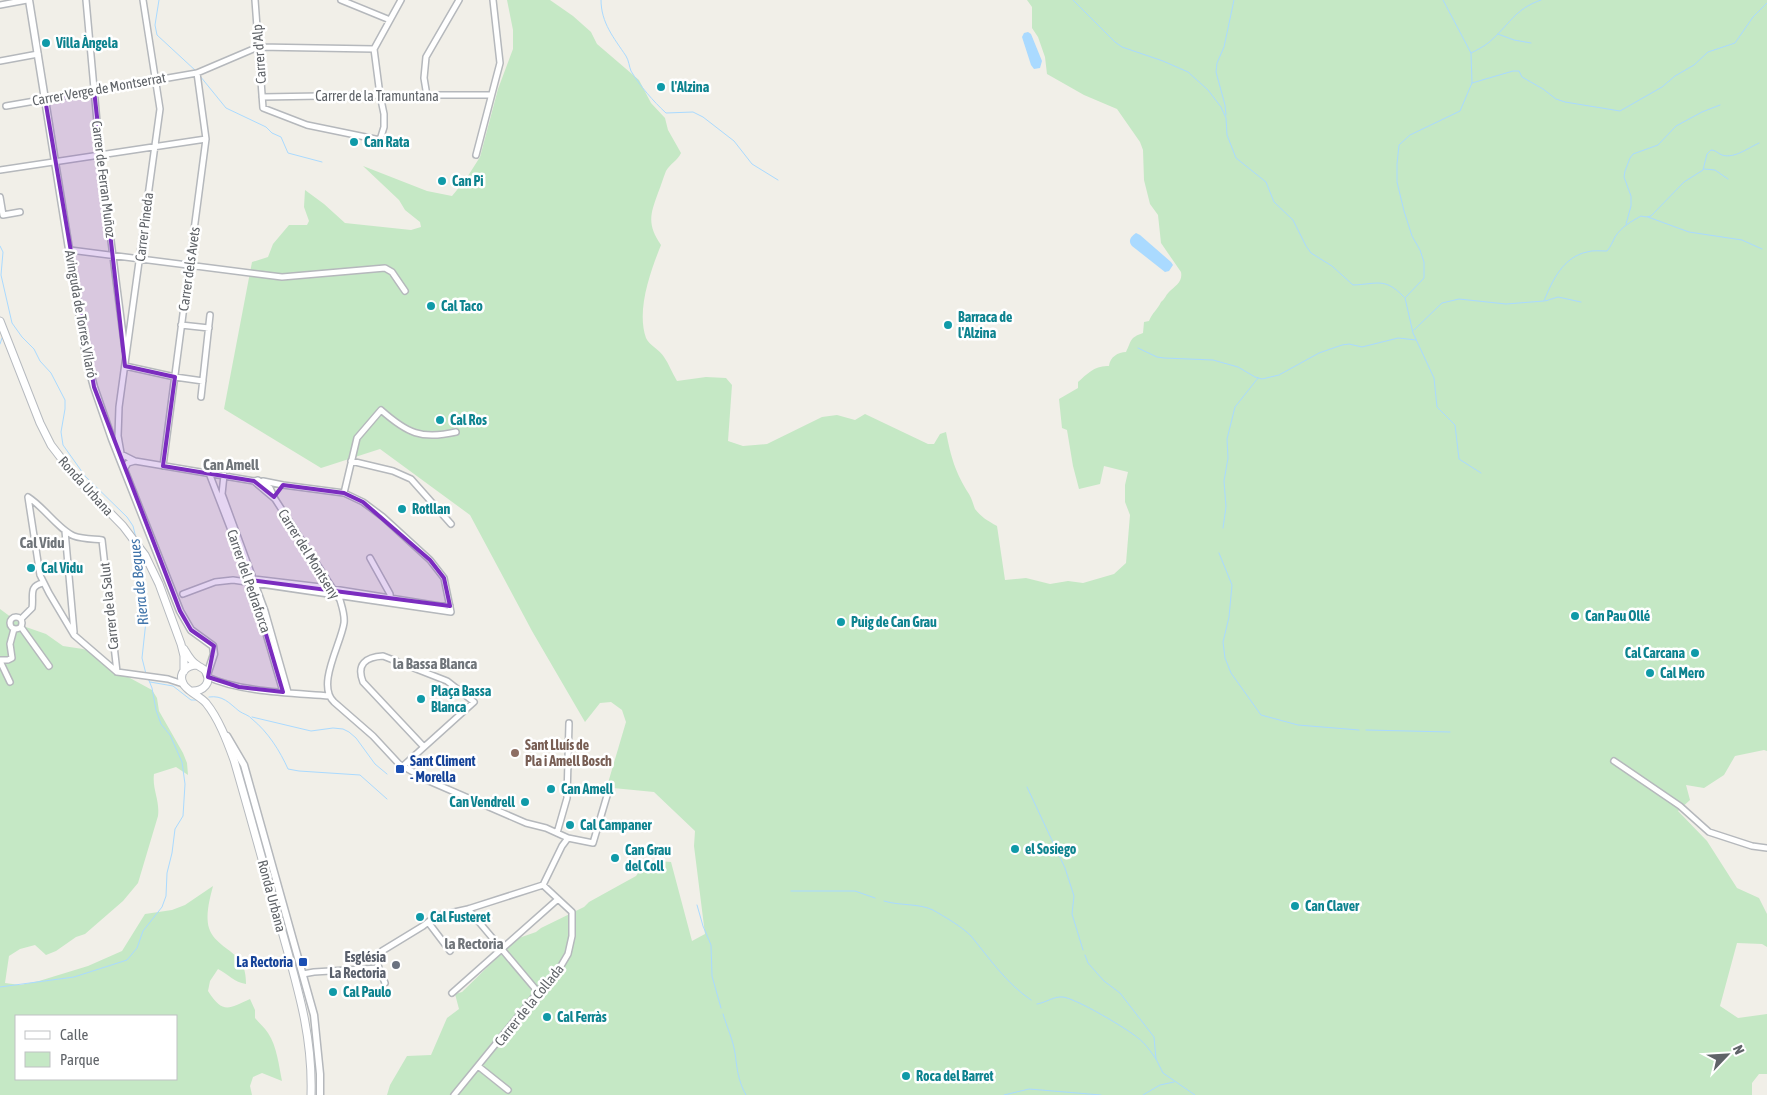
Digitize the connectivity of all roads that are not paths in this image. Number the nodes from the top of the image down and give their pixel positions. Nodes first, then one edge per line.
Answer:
1 (28, 0) edge
2 (86, 0) edge
3 (143, 0) edge
4 (255, 0) edge
5 (341, 0) edge
6 (401, 0) edge
7 (460, 0) edge
8 (494, 0) edge
9 (0, 5) edge
10 (390, 20) junction
11 (258, 47) junction
12 (374, 48) junction
13 (38, 54) junction
14 (0, 61) edge
15 (196, 73) junction
16 (155, 79) junction
17 (94, 90) junction
18 (380, 95) junction
19 (492, 95) junction
20 (427, 96) junction
21 (262, 98) junction
22 (45, 99) junction
23 (6, 106) dead end
24 (206, 139) junction
25 (380, 140) junction
26 (406, 143) dead end
27 (155, 147) junction
28 (476, 154) dead end
29 (100, 155) junction
30 (55, 162) junction
31 (0, 170) edge
32 (0, 197) edge
33 (20, 212) dead end
34 (70, 250) junction
35 (114, 256) junction
36 (140, 259) junction
37 (189, 265) junction
38 (405, 291) dead end
39 (210, 315) dead end
40 (0, 321) edge
41 (181, 325) junction
42 (209, 328) junction
43 (126, 358) junction
44 (125, 366) junction
45 (174, 377) junction
46 (203, 381) junction
47 (201, 397) dead end
48 (456, 432) dead end
49 (121, 454) junction
50 (135, 460) junction
51 (351, 461) junction
52 (163, 466) junction
53 (124, 469) junction
54 (209, 473) junction
55 (224, 475) junction
56 (258, 482) junction
57 (281, 486) junction
58 (269, 488) junction
59 (344, 493) junction
60 (274, 497) junction
61 (452, 524) dead end
62 (65, 531) junction
63 (370, 558) dead end
64 (252, 581) junction
65 (43, 583) junction
66 (334, 592) junction
67 (183, 594) dead end
68 (391, 601) junction
69 (450, 606) junction
70 (21, 619) junction
71 (21, 627) junction
72 (14, 629) junction
73 (74, 635) junction
74 (181, 644) junction
75 (0, 660) edge
76 (212, 661) junction
77 (49, 666) dead end
78 (199, 666) junction
79 (117, 672) junction
80 (183, 672) junction
81 (168, 679) junction
82 (207, 681) junction
83 (10, 682) dead end
84 (183, 684) junction
85 (192, 691) junction
86 (286, 692) junction
87 (329, 696) junction
88 (206, 704) junction
89 (569, 722) dead end
90 (218, 723) junction
91 (424, 747) junction
92 (1614, 761) dead end
93 (403, 766) junction
94 (609, 789) dead end
95 (557, 833) junction
96 (568, 838) junction
97 (1767, 848) edge
98 (543, 884) junction
99 (558, 899) junction
100 (468, 909) junction
101 (428, 922) junction
102 (501, 949) junction
103 (450, 952) dead end
104 (379, 968) junction
105 (303, 974) junction
106 (385, 984) dead end
107 (538, 992) junction
108 (452, 993) dead end
109 (478, 1066) junction
110 (508, 1090) dead end
111 (311, 1095) edge
112 (320, 1095) edge
113 (454, 1095) edge

1 - 9 street
1 - 13 street, Avinguda de Torres Vilaró
2 - 17 street, Carrer de Ferran Muñoz
3 - 16 street, Carrer Pineda
4 - 11 street, Carrer d'Alp
5 - 10 street
6 - 10 street
7 - 20 street
8 - 19 street
10 - 12 street
11 - 12 street, Carrer Verge de Montserrat
11 - 15 street, Carrer Verge de Montserrat
11 - 21 street, Carrer d'Alp
12 - 18 street
13 - 14 street
13 - 22 street, Avinguda de Torres Vilaró
15 - 16 street, Carrer Verge de Montserrat
15 - 24 street, Carrer dels Avets
16 - 17 street, Carrer Verge de Montserrat
16 - 27 street, Carrer Pineda
17 - 22 street, Carrer Verge de Montserrat
17 - 29 street, Carrer de Ferran Muñoz
18 - 20 street, Carrer de la Tramuntana
18 - 21 street, Carrer de la Tramuntana
18 - 25 street
19 - 20 street, Carrer de la Tramuntana
19 - 28 street
21 - 25 street, Carrer d'Alp
22 - 23 street, Carrer Verge de Montserrat
22 - 30 street, Avinguda de Torres Vilaró
24 - 27 street
24 - 37 street, Carrer dels Avets
25 - 26 street
27 - 29 street
27 - 36 street, Carrer Pineda
29 - 30 street
29 - 35 street, Carrer de Ferran Muñoz
30 - 31 street
30 - 34 street, Avinguda de Torres Vilaró
32 - 33 street
34 - 35 street
34 - 53 street, Avinguda de Torres Vilaró
35 - 36 street
35 - 43 street, Carrer de Ferran Muñoz
36 - 37 street
36 - 43 street, Carrer Pineda
37 - 38 street
37 - 41 street, Carrer dels Avets
39 - 42 street
40 - 74 main road, Ronda Urbana
41 - 42 street
41 - 45 street, Carrer dels Avets
42 - 46 street
43 - 44 street, Carrer Pineda
44 - 45 street
44 - 49 street, Carrer Pineda
45 - 46 street
45 - 52 street, Carrer dels Avets
46 - 47 street
48 - 51 street
49 - 50 street
49 - 53 street, Carrer Pineda
50 - 52 street
50 - 53 street
51 - 59 street
51 - 61 street
52 - 54 street
53 - 76 street, Avinguda de Torres Vilaró
54 - 55 street
54 - 64 street, Carrer del Pedraforca
55 - 56 street
55 - 64 street, Carrer del Pedraforca
56 - 58 street
56 - 58 street, Carrer del Montseny
57 - 58 street
57 - 59 street
57 - 60 street
58 - 60 street, Carrer del Montseny
59 - 69 street
60 - 66 street, Carrer del Montseny
62 - 65 street
62 - 73 street
62 - 79 street, Carrer de la Salut
63 - 68 street
64 - 66 street
64 - 67 street
64 - 86 street, Carrer del Pedraforca
65 - 70 street
65 - 73 street
66 - 68 street
66 - 87 street, Carrer del Montseny
68 - 69 street
68 - 69 street
70 - 71 street
70 - 72 street
71 - 72 street
71 - 77 street
72 - 75 street
73 - 79 street
74 - 78 main road, Ronda Urbana
74 - 80 main road, Ronda Urbana
75 - 83 street
76 - 78 street
76 - 82 street
78 - 80 main road
78 - 82 main road, Ronda Urbana
79 - 81 street
80 - 81 street
80 - 84 main road, Ronda Urbana
81 - 84 street
82 - 85 main road
82 - 86 street
82 - 88 main road, Ronda Urbana
84 - 85 main road, Ronda Urbana
85 - 88 main road, Ronda Urbana
86 - 87 street
87 - 93 street
88 - 90 main road, Ronda Urbana
89 - 95 street
90 - 105 street
90 - 111 main road, Ronda Urbana
91 - 91 street
91 - 93 street
92 - 97 street
93 - 95 street
94 - 96 street
95 - 96 street
96 - 98 street
98 - 99 street, Carrer de la Collada
98 - 100 street
99 - 102 street
99 - 107 street, Carrer de la Collada
100 - 101 street
100 - 102 street
101 - 103 street
101 - 104 street
102 - 107 street
102 - 108 street
104 - 105 street
104 - 106 street
105 - 112 street
107 - 109 street, Carrer de la Collada
109 - 110 street
109 - 113 street, Carrer de la Collada

